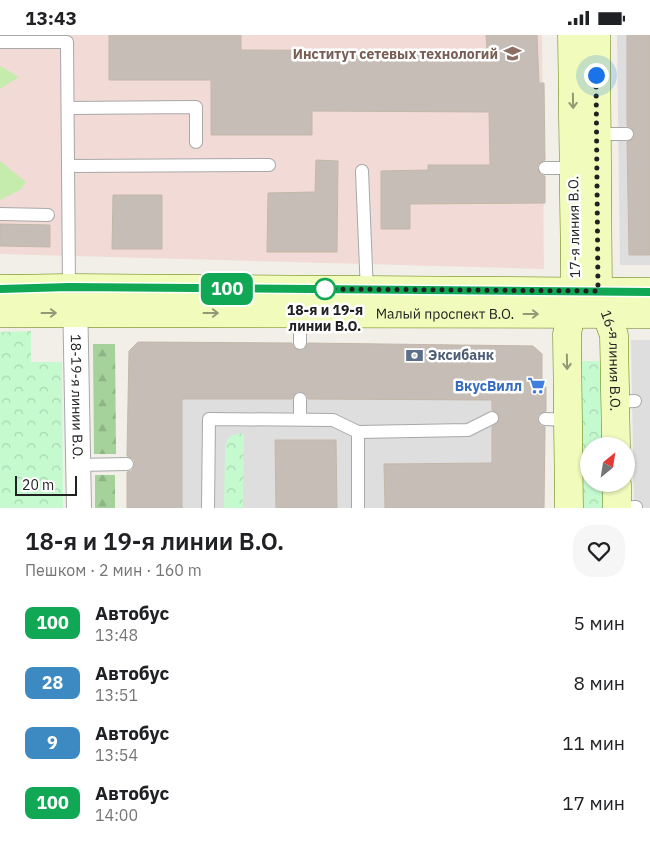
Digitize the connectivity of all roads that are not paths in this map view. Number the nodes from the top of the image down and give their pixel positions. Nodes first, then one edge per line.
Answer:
1 (572, 35) edge
2 (596, 35) edge
3 (0, 41) edge
4 (68, 108) junction
5 (585, 134) junction
6 (627, 134) dead end
7 (196, 142) dead end
8 (269, 165) dead end
9 (68, 166) junction
10 (545, 168) dead end
11 (585, 168) junction
12 (362, 171) dead end
13 (0, 213) edge
14 (48, 215) dead end
15 (0, 289) edge
16 (650, 292) edge
17 (73, 296) junction
18 (367, 301) junction
19 (587, 303) junction
20 (0, 313) edge
21 (300, 314) junction
22 (650, 314) edge
23 (300, 343) dead end
24 (300, 399) dead end
25 (492, 418) dead end
26 (300, 419) junction
27 (358, 432) junction
28 (618, 437) edge
29 (127, 464) dead end
30 (78, 465) junction
31 (79, 508) edge
32 (208, 508) edge
33 (358, 508) edge
34 (569, 508) edge

1 -> 5 main road
2 - 5 main road, 16-я линия В.О.
3 - 4 lane
4 - 7 lane
4 - 9 lane
5 - 6 lane
5 - 11 main road, 16-я линия В.О.
8 - 9 lane
9 - 17 lane
10 - 11 lane
11 - 19 main road, 16-я линия В.О.
12 - 18 lane
13 - 14 lane
15 - 17 main road, Малый проспект В.О.
16 - 19 main road, Малый проспект В.О.
17 - 18 main road, Малый проспект В.О.
20 -> 17 main road, Малый проспект В.О.
17 -> 21 main road, Малый проспект В.О.
17 - 30 street, 18-19-я линии В.О.
18 - 19 main road, Малый проспект В.О.
18 - 21 main road, Малый проспект В.О.
19 - 22 main road, Малый проспект В.О.
19 - 28 main road, 16-я линия В.О.
19 -> 34 main road
21 - 23 lane
24 - 26 lane
25 - 27 lane
26 - 27 lane
26 - 32 lane
27 - 33 lane
29 - 30 lane
30 - 31 street, 18-19-я линии В.О.

